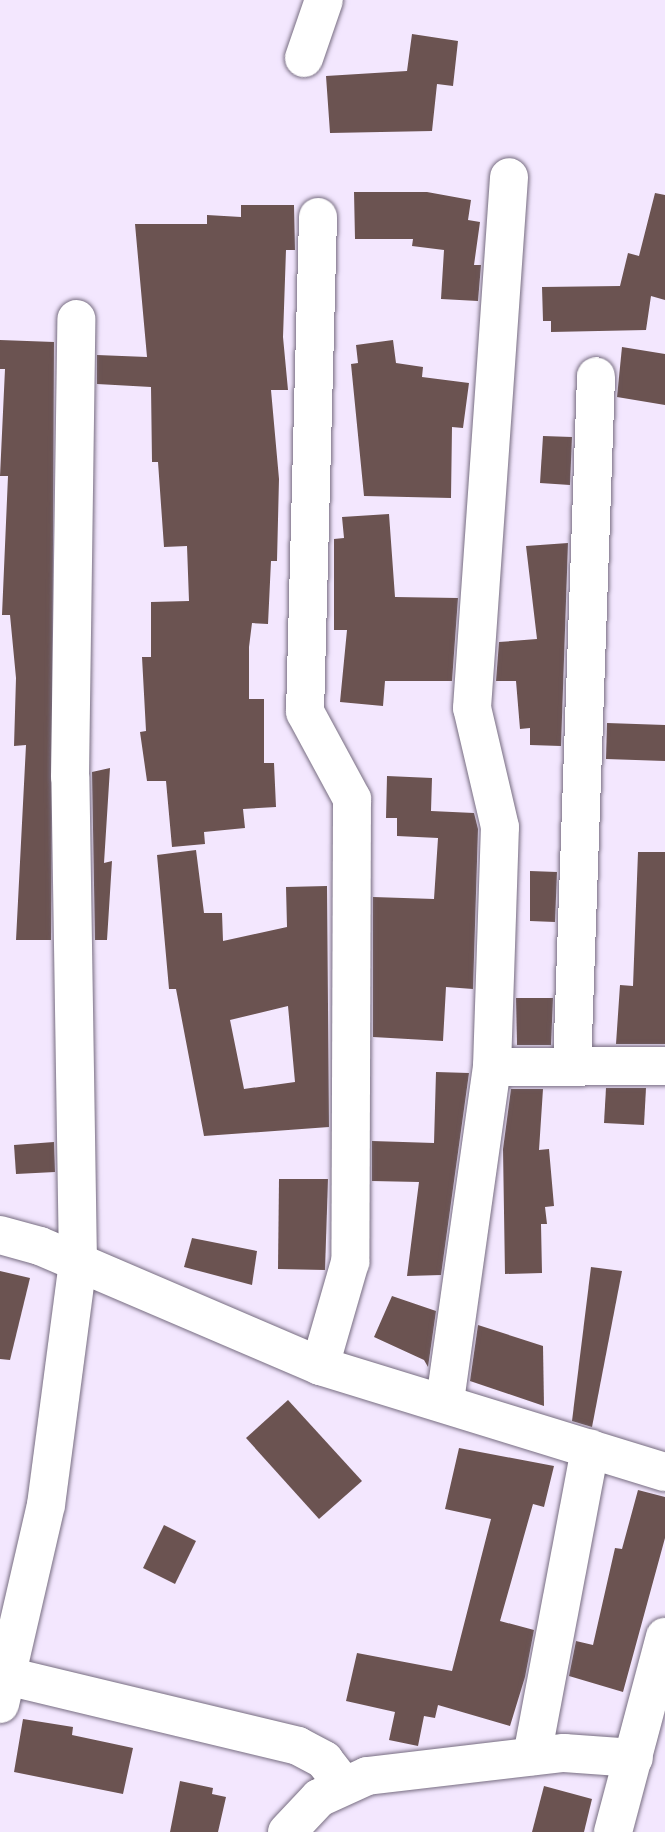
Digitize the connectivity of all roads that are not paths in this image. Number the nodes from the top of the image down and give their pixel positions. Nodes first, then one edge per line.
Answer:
1 (324, 0) edge
2 (304, 58) dead end
3 (509, 177) dead end
4 (318, 217) dead end
5 (76, 319) dead end
6 (596, 376) dead end
7 (665, 1066) edge
8 (492, 1067) junction
9 (572, 1067) junction
10 (0, 1235) edge
11 (78, 1263) junction
12 (320, 1366) junction
13 (445, 1401) junction
14 (590, 1448) junction
15 (665, 1472) edge
16 (665, 1637) edge
17 (3, 1690) edge
18 (532, 1756) junction
19 (634, 1758) junction
20 (343, 1784) junction
21 (287, 1832) edge
22 (613, 1832) edge

1 - 2 street
3 - 8 street
4 - 12 street
5 - 11 street
6 - 9 street
7 - 9 street
8 - 9 street
8 - 13 street
10 - 11 street
11 - 12 street
11 - 17 street
12 - 13 street
13 - 14 street
14 - 15 street
14 - 18 street
16 - 19 street
17 - 20 street
18 - 19 street
18 - 20 street
19 - 22 street
20 - 21 street

